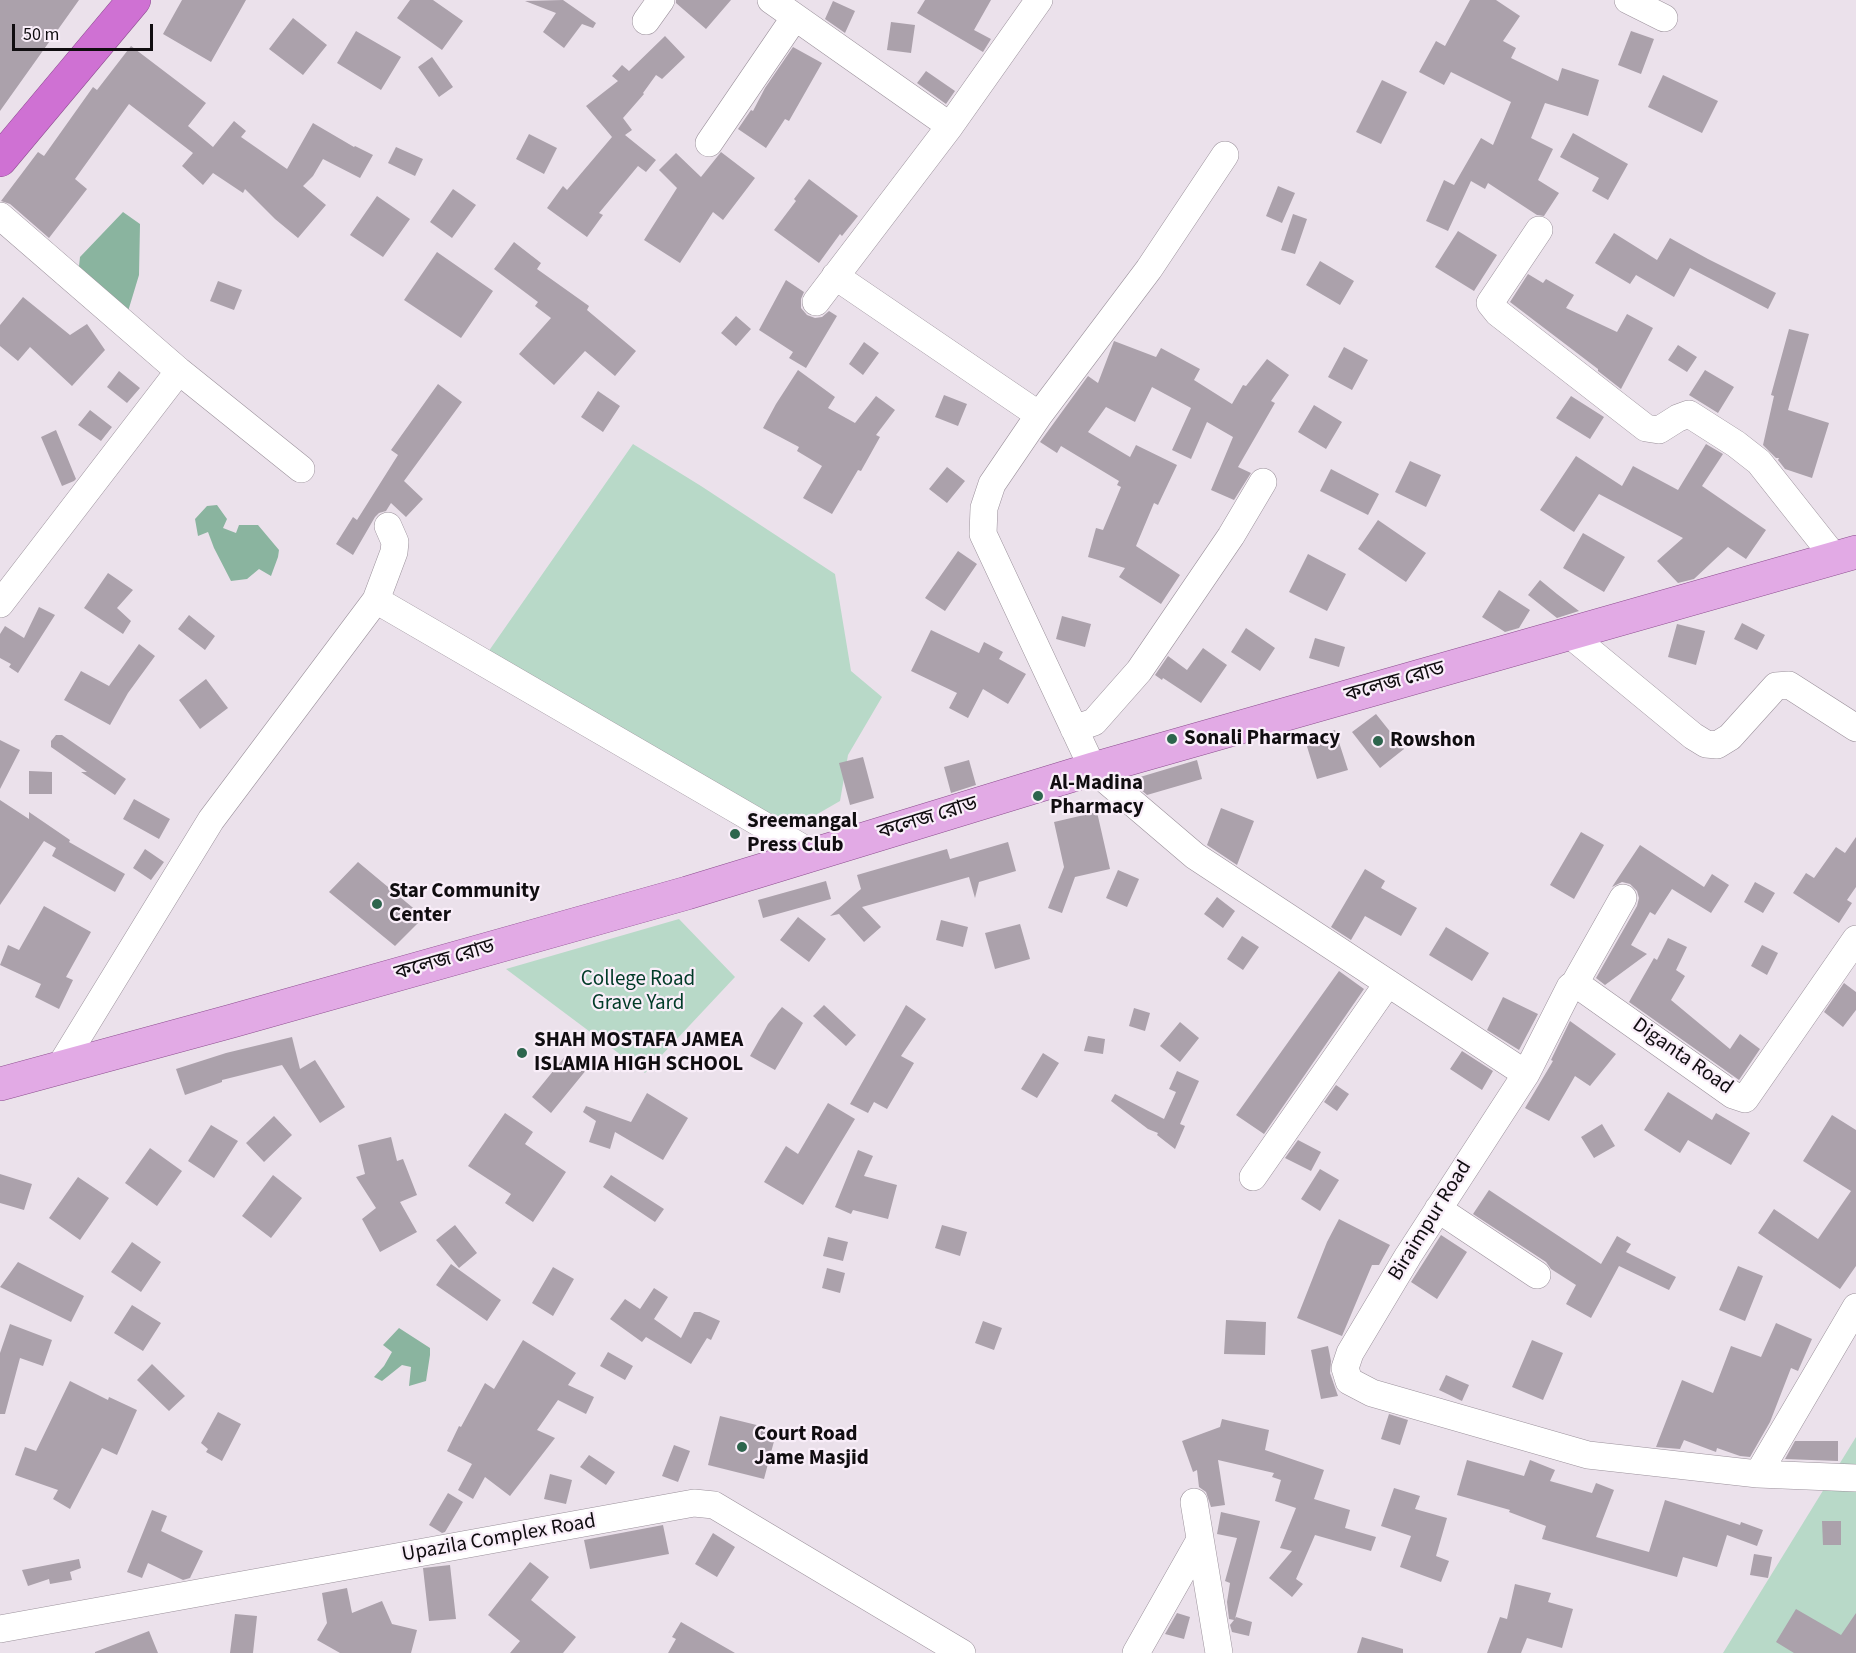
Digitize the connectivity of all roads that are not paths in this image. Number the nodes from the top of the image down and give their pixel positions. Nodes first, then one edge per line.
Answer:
1 (134, 0) edge
2 (1039, 0) edge
3 (1628, 0) edge
4 (779, 5) edge
5 (1664, 18) dead end
6 (951, 126) junction
7 (709, 142) dead end
8 (1225, 155) dead end
9 (0, 160) edge
10 (0, 216) edge
11 (1539, 230) dead end
12 (835, 276) junction
13 (816, 302) dead end
14 (179, 371) junction
15 (1039, 415) junction
16 (301, 469) dead end
17 (1263, 482) dead end
18 (388, 526) dead end
19 (1846, 555) edge
20 (376, 600) junction
21 (0, 604) edge
22 (1568, 633) junction
23 (1856, 728) edge
24 (1074, 729) junction
25 (1093, 770) junction
26 (813, 854) junction
27 (1623, 898) dead end
28 (1856, 939) edge
29 (1388, 983) junction
30 (1575, 983) junction
31 (59, 1068) junction
32 (1526, 1074) junction
33 (0, 1084) edge
34 (1253, 1178) dead end
35 (1438, 1209) junction
36 (1536, 1275) dead end
37 (1856, 1307) edge
38 (1758, 1474) junction
39 (1856, 1478) edge
40 (1194, 1502) dead end
41 (1200, 1540) junction
42 (0, 1629) edge
43 (962, 1653) edge
44 (1136, 1653) edge
45 (1219, 1653) edge

1 - 9 highway
2 - 6 street
3 - 5 street
4 - 6 street
4 - 7 street
6 - 12 street
8 - 15 street
10 - 14 street
11 - 19 street
12 - 13 street
12 - 15 street
14 - 16 street
14 - 21 street
15 - 24 street
17 - 24 street
18 - 20 street
19 - 22 main road, কলেজ রোড
20 - 26 street
20 - 31 street
22 - 23 street
22 - 25 main road, কলেজ রোড
24 - 25 street
25 - 26 main road, কলেজ রোড
25 - 29 street
26 - 31 main road, কলেজ রোড
27 - 30 street
28 - 30 street, Diganta Road
29 - 32 street
29 - 34 street
30 - 32 street
31 - 33 main road, কলেজ রোড
32 - 35 street, Biraimpur Road
35 - 36 street
35 - 38 street, Biraimpur Road
37 - 38 street
38 - 39 street, Biraimpur Road
40 - 41 street
41 - 44 street
41 - 45 street
42 - 43 street, Upazila Complex Road

